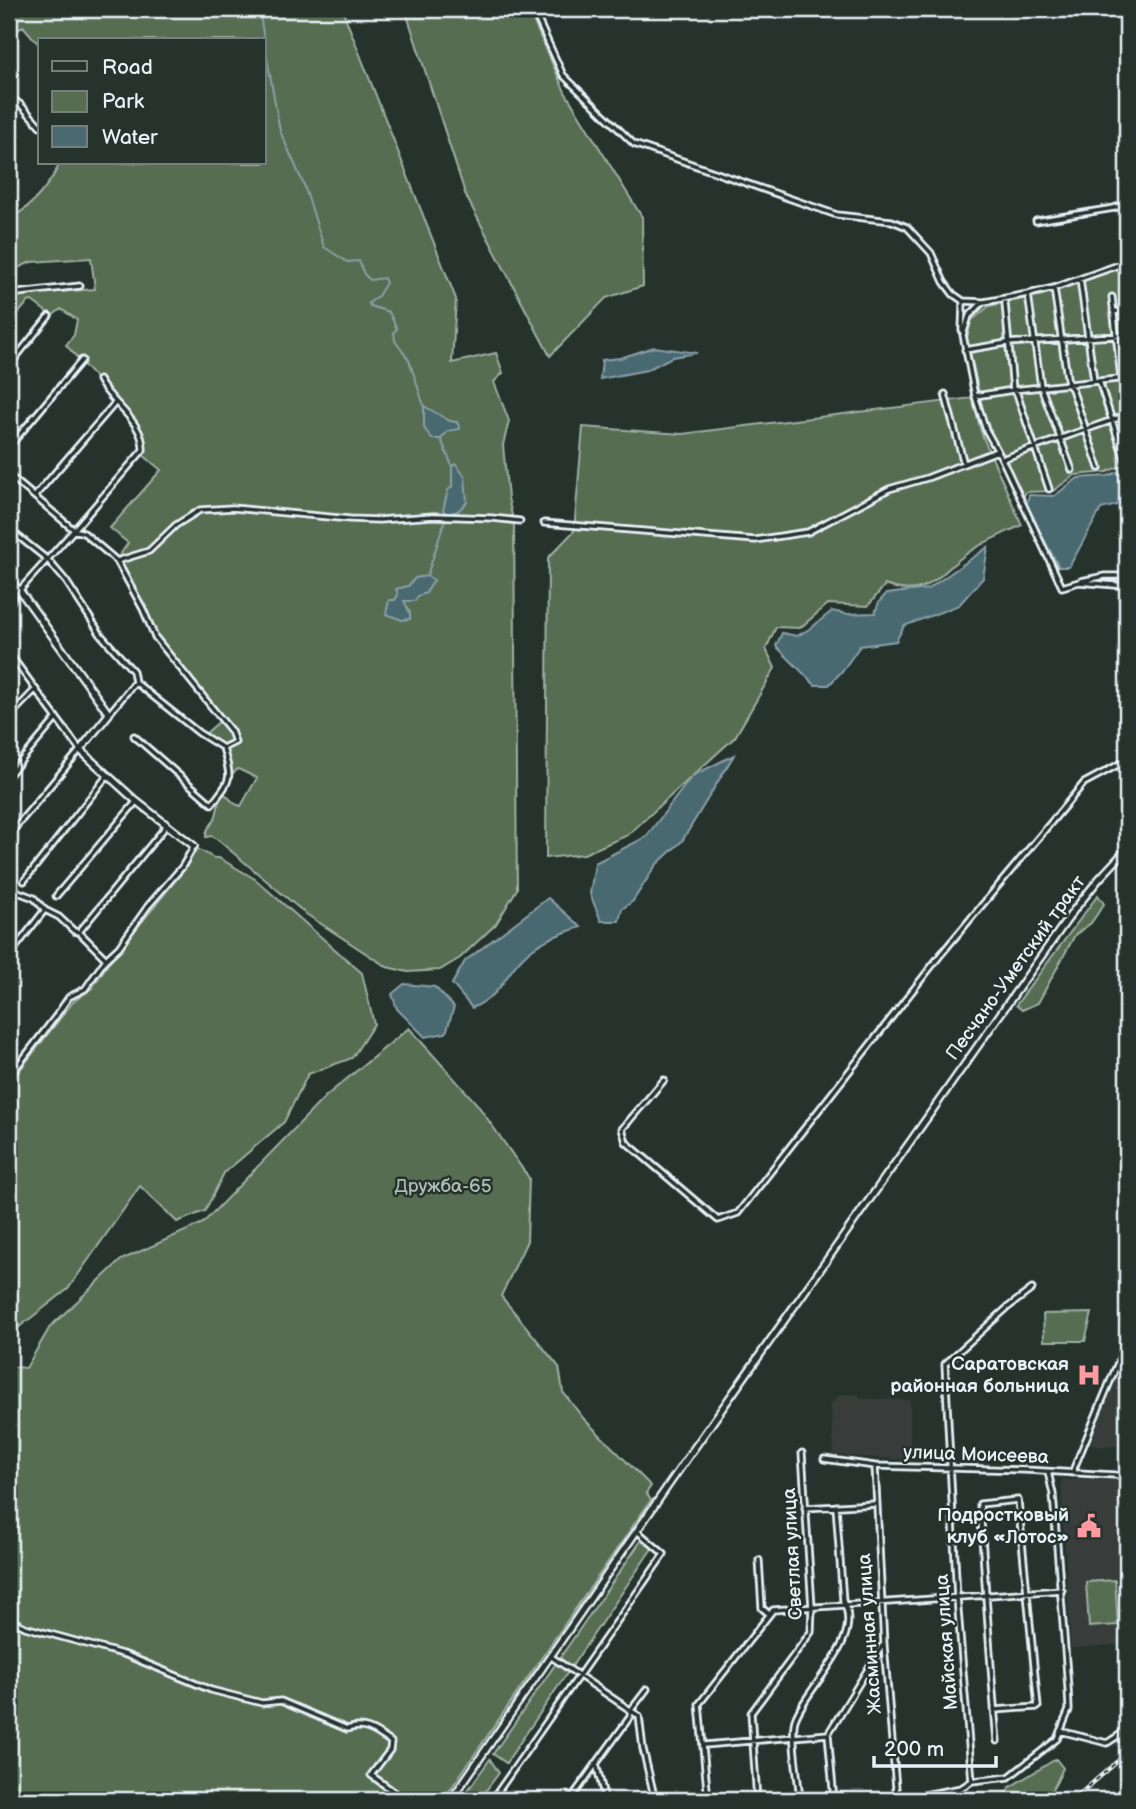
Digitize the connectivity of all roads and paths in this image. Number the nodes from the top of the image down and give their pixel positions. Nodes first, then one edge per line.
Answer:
1 (533, 9) edge
2 (9, 96) edge
3 (38, 124) edge
4 (9, 200) edge
5 (1127, 202) edge
6 (15, 205) dead end
7 (1036, 221) dead end
8 (1125, 263) edge
9 (1127, 270) edge
10 (1080, 279) junction
11 (80, 286) dead end
12 (1054, 288) junction
13 (9, 294) edge
14 (1028, 294) junction
15 (1112, 297) dead end
16 (963, 301) junction
17 (984, 302) junction
18 (1005, 303) dead end
19 (1113, 311) junction
20 (1127, 312) edge
21 (49, 316) dead end
22 (1127, 334) edge
23 (963, 335) junction
24 (1116, 335) junction
25 (1089, 337) junction
26 (1062, 340) junction
27 (1034, 342) junction
28 (1007, 343) junction
29 (965, 350) junction
30 (82, 360) dead end
31 (9, 366) edge
32 (1125, 378) edge
33 (99, 380) dead end
34 (1096, 381) junction
35 (1068, 384) junction
36 (1041, 387) junction
37 (1013, 390) junction
38 (945, 394) dead end
39 (975, 396) junction
40 (116, 403) junction
41 (1127, 415) edge
42 (1112, 420) junction
43 (1087, 429) junction
44 (1061, 439) junction
45 (9, 447) edge
46 (1035, 447) junction
47 (997, 451) junction
48 (1002, 459) junction
49 (1125, 460) dead end
50 (964, 464) junction
51 (1099, 468) dead end
52 (1072, 470) dead end
53 (9, 475) edge
54 (1049, 489) dead end
55 (35, 496) junction
56 (520, 521) dead end
57 (544, 523) dead end
58 (9, 528) edge
59 (74, 530) junction
60 (48, 560) junction
61 (117, 561) junction
62 (1127, 576) edge
63 (9, 580) edge
64 (1079, 582) junction
65 (1127, 586) edge
66 (20, 591) junction
67 (9, 602) edge
68 (9, 653) edge
69 (13, 659) junction
70 (9, 664) edge
71 (135, 682) junction
72 (34, 690) junction
73 (109, 714) junction
74 (9, 717) edge
75 (56, 719) junction
76 (134, 736) dead end
77 (223, 748) junction
78 (80, 750) junction
79 (1127, 760) edge
80 (9, 775) edge
81 (108, 775) junction
82 (136, 801) junction
83 (168, 824) junction
84 (9, 835) edge
85 (194, 846) joint
86 (1127, 849) edge
87 (9, 880) edge
88 (24, 881) dead end
89 (18, 892) junction
90 (9, 897) edge
91 (56, 897) dead end
92 (45, 910) junction
93 (79, 932) junction
94 (9, 956) edge
95 (106, 959) junction
96 (9, 1077) edge
97 (664, 1080) dead end
98 (1032, 1289) dead end
99 (1127, 1341) edge
100 (802, 1453) dead end
101 (824, 1459) dead end
102 (875, 1466) junction
103 (949, 1468) junction
104 (1048, 1472) junction
105 (1072, 1473) junction
106 (1127, 1478) edge
107 (876, 1504) junction
108 (836, 1506) junction
109 (804, 1508) junction
110 (636, 1531) junction
111 (759, 1560) dead end
112 (1062, 1590) junction
113 (1027, 1592) junction
114 (986, 1596) junction
115 (957, 1598) junction
116 (881, 1604) junction
117 (846, 1605) junction
118 (812, 1607) junction
119 (771, 1612) junction
120 (9, 1619) edge
121 (884, 1644) junction
122 (550, 1656) junction
123 (580, 1675) junction
124 (647, 1689) dead end
125 (631, 1710) junction
126 (994, 1710) junction
127 (1127, 1730) edge
128 (1060, 1731) junction
129 (828, 1734) junction
130 (794, 1737) junction
131 (752, 1740) junction
132 (997, 1741) dead end
133 (704, 1745) junction
134 (596, 1763) junction
135 (972, 1781) junction
136 (405, 1800) edge
137 (451, 1800) edge
138 (492, 1800) edge
139 (570, 1800) edge
140 (604, 1800) edge
141 (655, 1800) edge
142 (708, 1800) edge
143 (757, 1800) edge
144 (800, 1800) edge
145 (834, 1800) edge
146 (898, 1800) edge

1 - 16 street
2 - 3 street
4 - 6 street
5 - 7 street
8 - 9 street
8 - 10 street
10 - 12 street
10 - 25 street
11 - 13 street
12 - 14 street
12 - 26 street
14 - 17 street
14 - 27 street
15 - 19 street
16 - 17 street
16 - 23 street
17 - 23 street
18 - 28 street
19 - 20 street
19 - 24 street
21 - 31 street
22 - 24 street
23 - 29 street
24 - 25 street
24 - 32 street
25 - 26 street
25 - 34 street
26 - 27 street
26 - 35 street
27 - 28 street
27 - 36 street
28 - 29 street
28 - 37 street
29 - 39 street
30 - 45 street
32 - 34 street
33 - 40 street
34 - 35 street
34 - 42 street
35 - 36 street
35 - 43 street
36 - 37 street
36 - 44 street
37 - 39 street
37 - 46 street
38 - 50 street
39 - 47 street
40 - 55 street
40 - 59 street
41 - 42 street
42 - 43 street
42 - 49 street
43 - 44 street
43 - 51 street
44 - 46 street
44 - 52 street
46 - 48 street
46 - 54 street
47 - 48 street
47 - 50 street
48 - 64 street
50 - 57 street
53 - 55 street
55 - 59 street
56 - 61 street
58 - 60 street
59 - 60 street
59 - 61 street
60 - 66 street
60 - 71 street
61 - 77 street
62 - 64 street
63 - 66 main road
64 - 65 street
66 - 67 street
66 - 73 main road
68 - 69 street
69 - 70 street
69 - 72 street
71 - 73 street
71 - 77 street
72 - 74 street
72 - 75 street
73 - 78 main road
75 - 78 street
75 - 80 street
76 - 77 street
78 - 81 main road
78 - 84 street
79 - 97 street
81 - 82 main road
81 - 88 street
82 - 83 main road
82 - 91 street
83 - 85 main road
83 - 93 street
85 - 95 street
86 - 110 main road, Песчано-Уметский тракт
87 - 89 street
89 - 90 street
89 - 92 street
92 - 93 street
92 - 94 street
93 - 95 street
95 - 96 street
98 - 103 street, Майская улица
99 - 105 street
100 - 109 street, Светлая улица
101 - 102 street, улица Моисеева
102 - 103 street, улица Моисеева
102 - 107 street, Жасминная улица
103 - 104 street, улица Моисеева
103 - 115 street, Майская улица
104 - 105 street, улица Моисеева
104 - 112 street
105 - 106 street, улица Моисеева
107 - 108 street
107 - 116 street, Жасминная улица
108 - 109 street
108 - 117 street
109 - 118 street, Светлая улица
110 - 122 main road, Песчано-Уметский тракт
110 - 123 street
111 - 119 street
112 - 113 street
112 - 128 street
113 - 114 street
113 - 114 street
113 - 126 street
114 - 115 street
114 - 126 street
115 - 116 street
115 - 135 street, Майская улица
116 - 117 street
116 - 121 street, Жасминная улица
117 - 118 street
117 - 130 street
118 - 119 street
118 - 131 street, Светлая улица
119 - 133 street
120 - 136 street
121 - 129 street
121 - 146 street, Жасминная улица
122 - 123 street
122 - 137 main road, Песчано-Уметский тракт
123 - 125 street
123 - 138 street
124 - 125 street
125 - 134 street
125 - 141 street
126 - 132 street
127 - 128 street
128 - 135 street
129 - 130 street
129 - 145 street
130 - 131 street
130 - 144 street
131 - 133 street
131 - 143 street, Светлая улица
133 - 142 street
134 - 139 street
134 - 140 street
135 - 146 street

